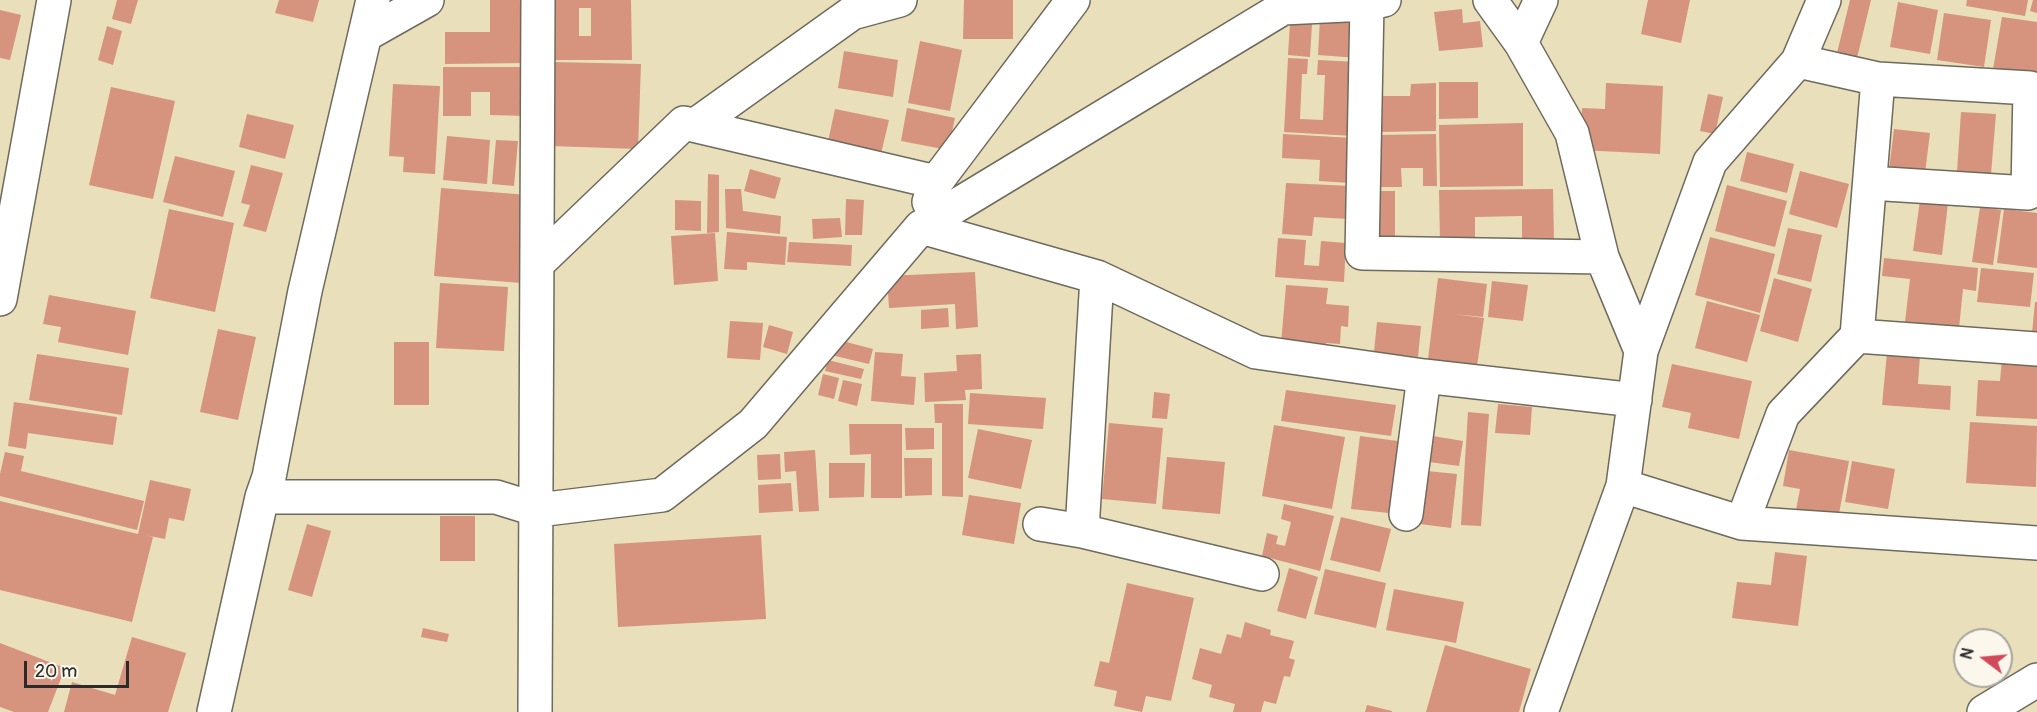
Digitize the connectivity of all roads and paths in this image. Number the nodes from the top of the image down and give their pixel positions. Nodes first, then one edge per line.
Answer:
1 (54, 0) edge
2 (373, 0) edge
3 (427, 0) edge
4 (538, 0) edge
5 (900, 0) edge
6 (1073, 0) edge
7 (1490, 0) edge
8 (1541, 0) edge
9 (1824, 0) edge
10 (1375, 2) edge
11 (1284, 4) edge
12 (365, 35) junction
13 (1521, 43) junction
14 (1798, 60) junction
15 (1878, 79) junction
16 (697, 124) junction
17 (936, 182) junction
18 (1870, 183) junction
19 (921, 227) junction
20 (1602, 257) junction
21 (539, 262) junction
22 (1097, 277) junction
23 (0, 299) edge
24 (1857, 336) junction
25 (2037, 349) edge
26 (1641, 351) junction
27 (1424, 376) junction
28 (1635, 400) junction
29 (1623, 486) junction
30 (261, 497) junction
31 (538, 510) junction
32 (1406, 514) dead end
33 (1742, 523) junction
34 (1040, 524) dead end
35 (1082, 531) junction
36 (2037, 543) edge
37 (1262, 574) dead end
38 (2037, 680) edge
39 (214, 712) edge
40 (535, 712) edge
41 (1541, 712) edge
42 (1984, 712) edge

1 - 23 street
2 - 12 street
3 - 12 street
4 - 21 street
5 - 16 street
6 - 17 street
7 - 13 street
8 - 13 street
9 - 14 street
10 - 11 street
10 - 20 street
11 - 19 street
12 - 30 street
13 - 20 street
14 - 15 street
14 - 26 street
15 - 18 street
15 - 18 street
16 - 17 street
16 - 21 street
17 - 19 street
18 - 24 street
19 - 22 street
19 - 31 street
20 - 26 street
21 - 31 street
22 - 27 street
22 - 35 street
24 - 25 street
24 - 33 street
26 - 28 street
27 - 28 street
27 - 32 street
28 - 29 street
29 - 33 street
29 - 41 street
30 - 31 street
30 - 39 street
31 - 40 street
33 - 36 street
34 - 35 street
35 - 37 street
38 - 42 street

